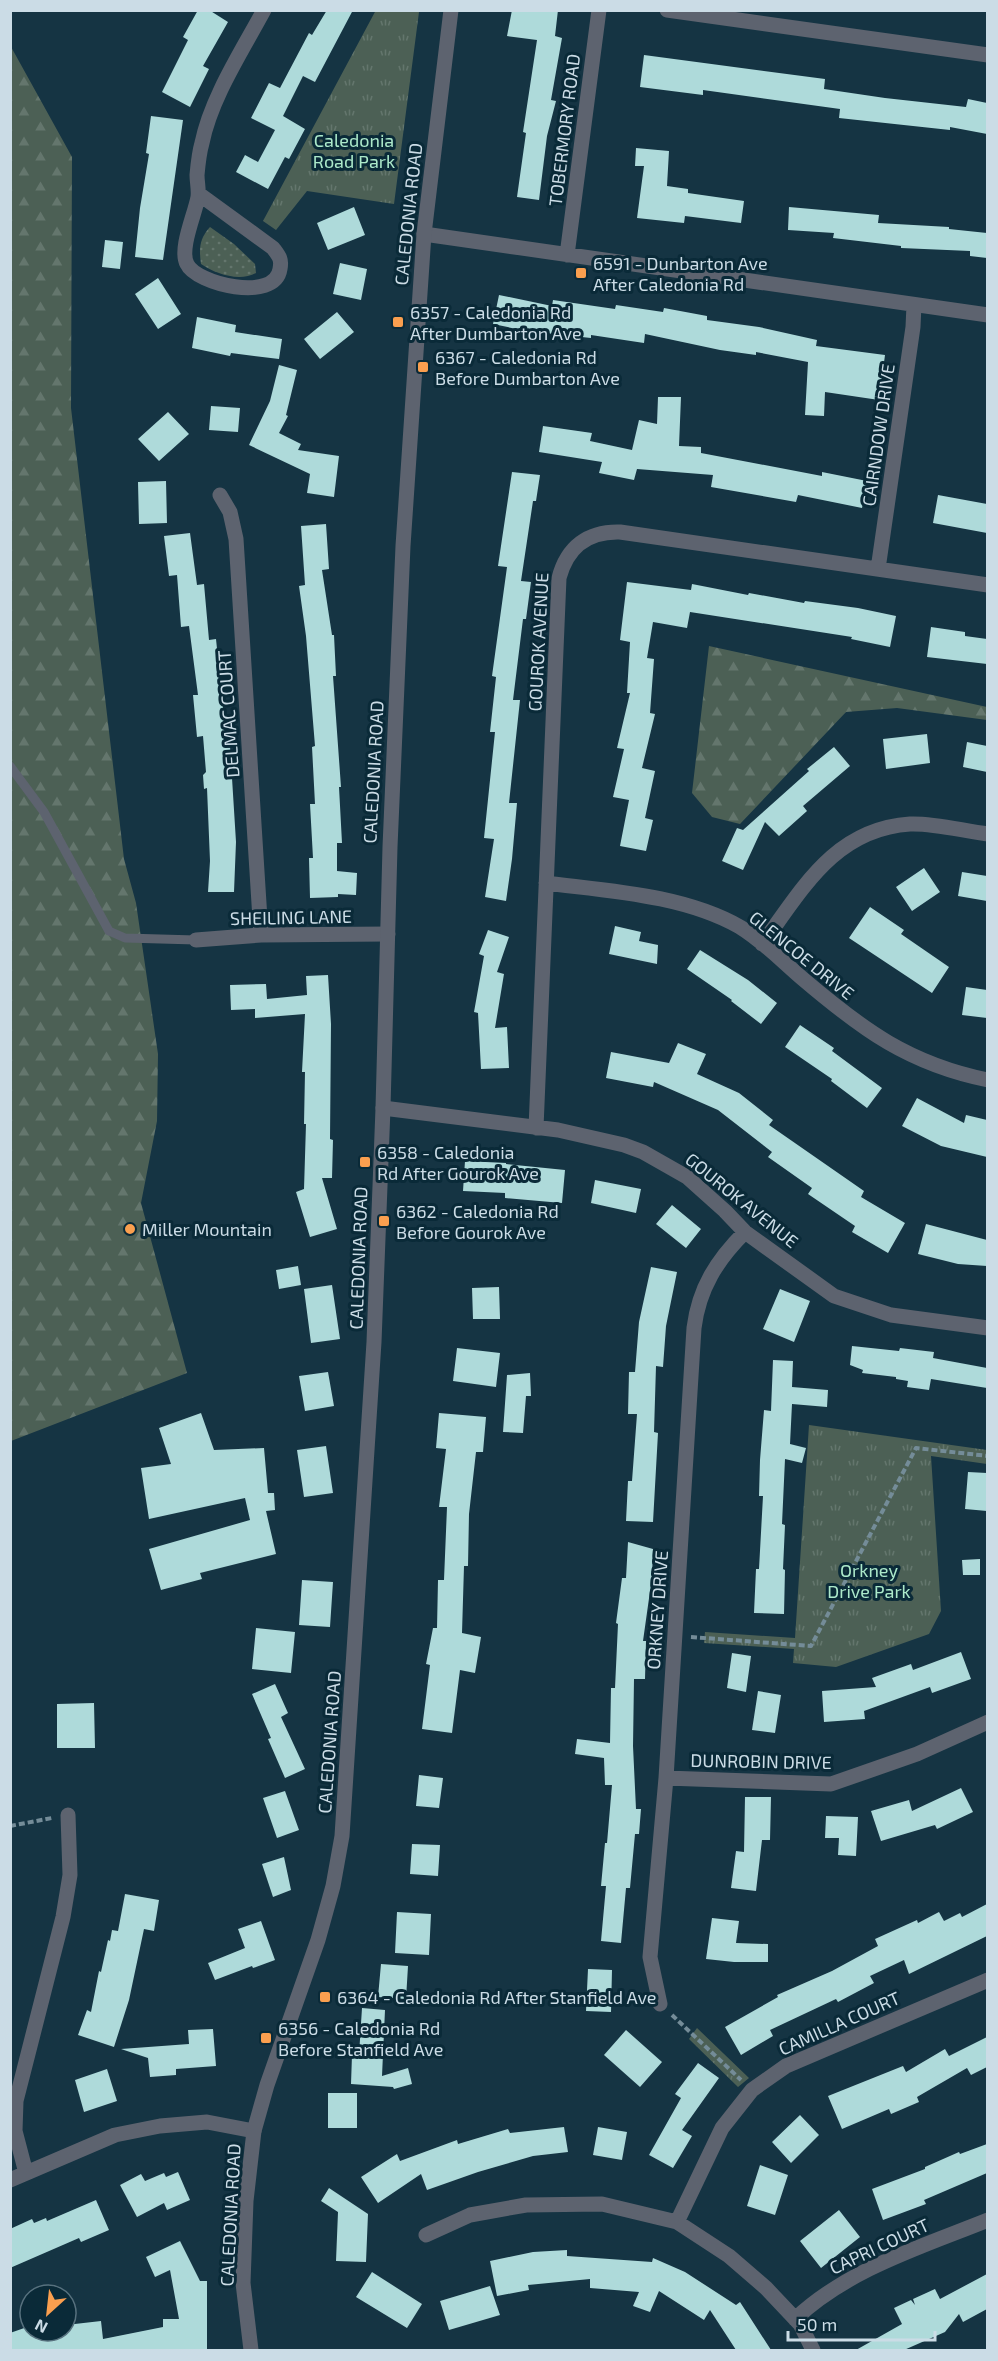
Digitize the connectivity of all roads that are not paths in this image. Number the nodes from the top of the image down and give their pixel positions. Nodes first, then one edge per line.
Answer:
1 (264, 10) edge
2 (451, 10) edge
3 (599, 10) edge
4 (667, 10) edge
5 (987, 55) edge
6 (199, 194) junction
7 (423, 234) junction
8 (567, 255) junction
9 (914, 305) junction
10 (987, 315) edge
11 (220, 495) dead end
12 (878, 569) junction
13 (987, 585) edge
14 (10, 766) edge
15 (987, 834) edge
16 (546, 883) junction
17 (261, 934) junction
18 (388, 934) junction
19 (196, 940) joint
20 (762, 944) junction
21 (987, 1080) edge
22 (383, 1108) junction
23 (536, 1128) junction
24 (745, 1232) junction
25 (987, 1328) edge
26 (987, 1722) edge
27 (666, 1779) junction
28 (68, 1815) road end
29 (987, 1980) edge
30 (660, 2004) road end
31 (255, 2131) junction
32 (26, 2173) junction
33 (10, 2180) edge
34 (987, 2220) edge
35 (677, 2222) junction
36 (426, 2235) dead end
37 (795, 2319) junction
38 (250, 2350) edge
39 (813, 2350) edge

1 - 6 street
2 - 7 street, CALEDONIA ROAD
3 - 8 street, TOBERMORY ROAD
4 - 5 street
6 - 6 street
7 - 8 street
7 - 18 street, CALEDONIA ROAD
8 - 9 street
9 - 10 street
9 - 12 street, CAIRNDOW DRIVE
11 - 17 street, DELMAC COURT
12 - 13 street, GOUROK AVENUE
12 - 16 street, GOUROK AVENUE
14 - 19 lane
15 - 20 street
16 - 20 street, GLENCOE DRIVE
16 - 23 street, GOUROK AVENUE
17 - 18 street, SHEILING LANE
17 - 19 street, SHEILING LANE
18 - 22 street, CALEDONIA ROAD
20 - 21 street, GLENCOE DRIVE
22 - 23 street, GOUROK AVENUE
22 - 31 street, CALEDONIA ROAD
23 - 24 street, GOUROK AVENUE
24 - 25 street, GOUROK AVENUE
24 - 27 street, ORKNEY DRIVE
26 - 27 street, DUNROBIN DRIVE
27 - 30 street, ORKNEY DRIVE
28 - 32 street
29 - 35 street, CAMILLA COURT
31 - 32 street
31 - 38 street, CALEDONIA ROAD
32 - 33 street
34 - 37 street, CAPRI COURT
35 - 36 street
35 - 37 street
37 - 39 street

